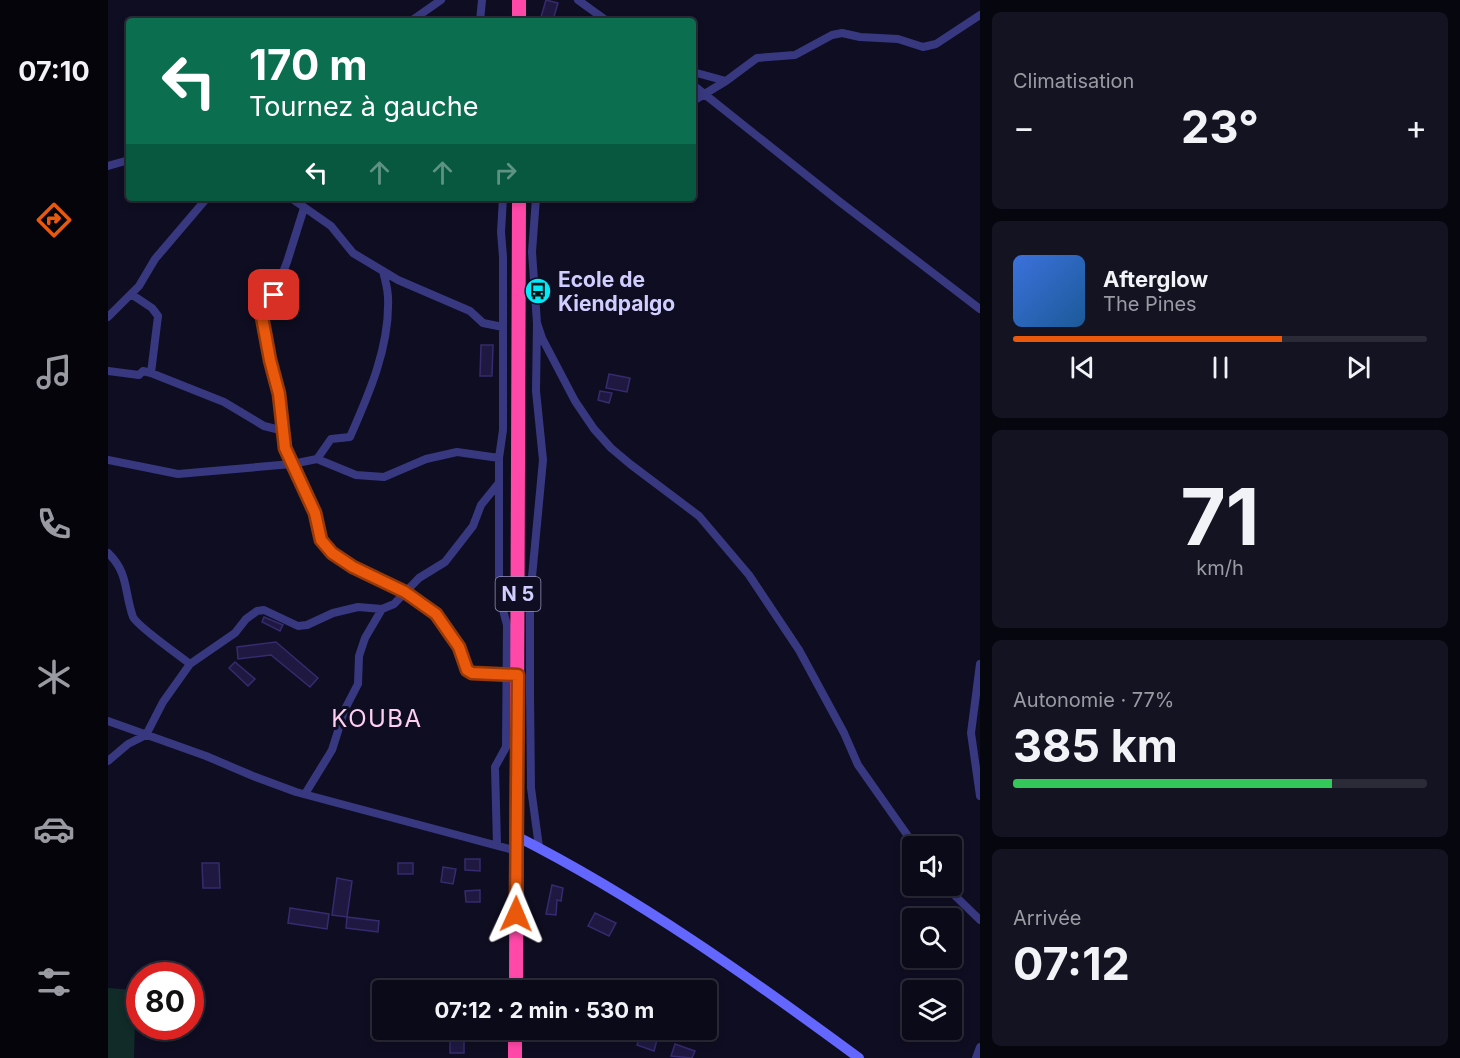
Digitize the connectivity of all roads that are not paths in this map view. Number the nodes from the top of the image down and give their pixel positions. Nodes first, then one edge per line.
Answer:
1 (441, 0) edge
2 (482, 0) edge
3 (519, 0) edge
4 (578, 0) edge
5 (980, 15) edge
6 (415, 18) edge
7 (480, 18) edge
8 (519, 18) edge
9 (603, 18) edge
10 (696, 73) edge
11 (726, 81) junction
12 (696, 87) edge
13 (705, 94) junction
14 (696, 99) edge
15 (126, 161) edge
16 (108, 166) edge
17 (204, 201) edge
18 (295, 201) edge
19 (503, 201) edge
20 (519, 201) edge
21 (536, 201) edge
22 (304, 208) junction
23 (383, 271) junction
24 (131, 294) junction
25 (980, 309) edge
26 (108, 317) edge
27 (537, 323) junction
28 (503, 327) junction
29 (108, 371) edge
30 (151, 373) junction
31 (284, 431) junction
32 (499, 458) junction
33 (317, 459) junction
34 (108, 460) edge
35 (292, 464) junction
36 (498, 484) junction
37 (108, 553) edge
38 (405, 592) junction
39 (382, 609) junction
40 (190, 664) junction
41 (980, 664) edge
42 (512, 675) junction
43 (108, 721) edge
44 (146, 735) junction
45 (108, 761) edge
46 (305, 794) junction
47 (980, 796) edge
48 (516, 836) junction
49 (908, 836) edge
50 (497, 845) junction
51 (538, 847) junction
52 (517, 851) junction
53 (955, 896) edge
54 (980, 920) edge
55 (516, 980) edge
56 (515, 1040) edge
57 (980, 1047) edge
58 (515, 1058) edge
59 (859, 1058) edge
60 (976, 1058) edge

1 - 6 street
2 - 7 street
3 - 8 highway
4 - 9 street
5 - 11 street
10 - 11 street
11 - 13 street
12 - 13 street
13 - 14 street
13 - 25 street
15 - 16 street
17 - 24 street
18 - 22 street
19 - 28 street
20 - 42 highway, N 5
21 - 27 street
22 - 23 street
22 - 31 street
23 - 28 street
23 - 33 street
24 - 26 street
24 - 30 street
27 - 49 street
27 - 51 street
28 - 32 street
29 - 30 street
30 - 31 street
31 - 35 street
32 - 33 street
32 - 36 street
33 - 35 street
34 - 35 street
35 - 38 street
36 - 38 street
36 - 42 street
37 - 40 street
38 - 39 street
38 - 42 street
39 - 40 street
39 - 46 street
40 - 44 street
41 - 47 street
42 - 48 highway, N 5
42 - 50 street
43 - 44 street
44 - 45 street
44 - 46 street
46 - 50 street
48 - 51 street
48 - 52 highway, N 5
50 - 52 street
51 - 59 street
52 - 55 highway, N 5
53 - 54 street
56 - 58 highway
57 - 60 street

